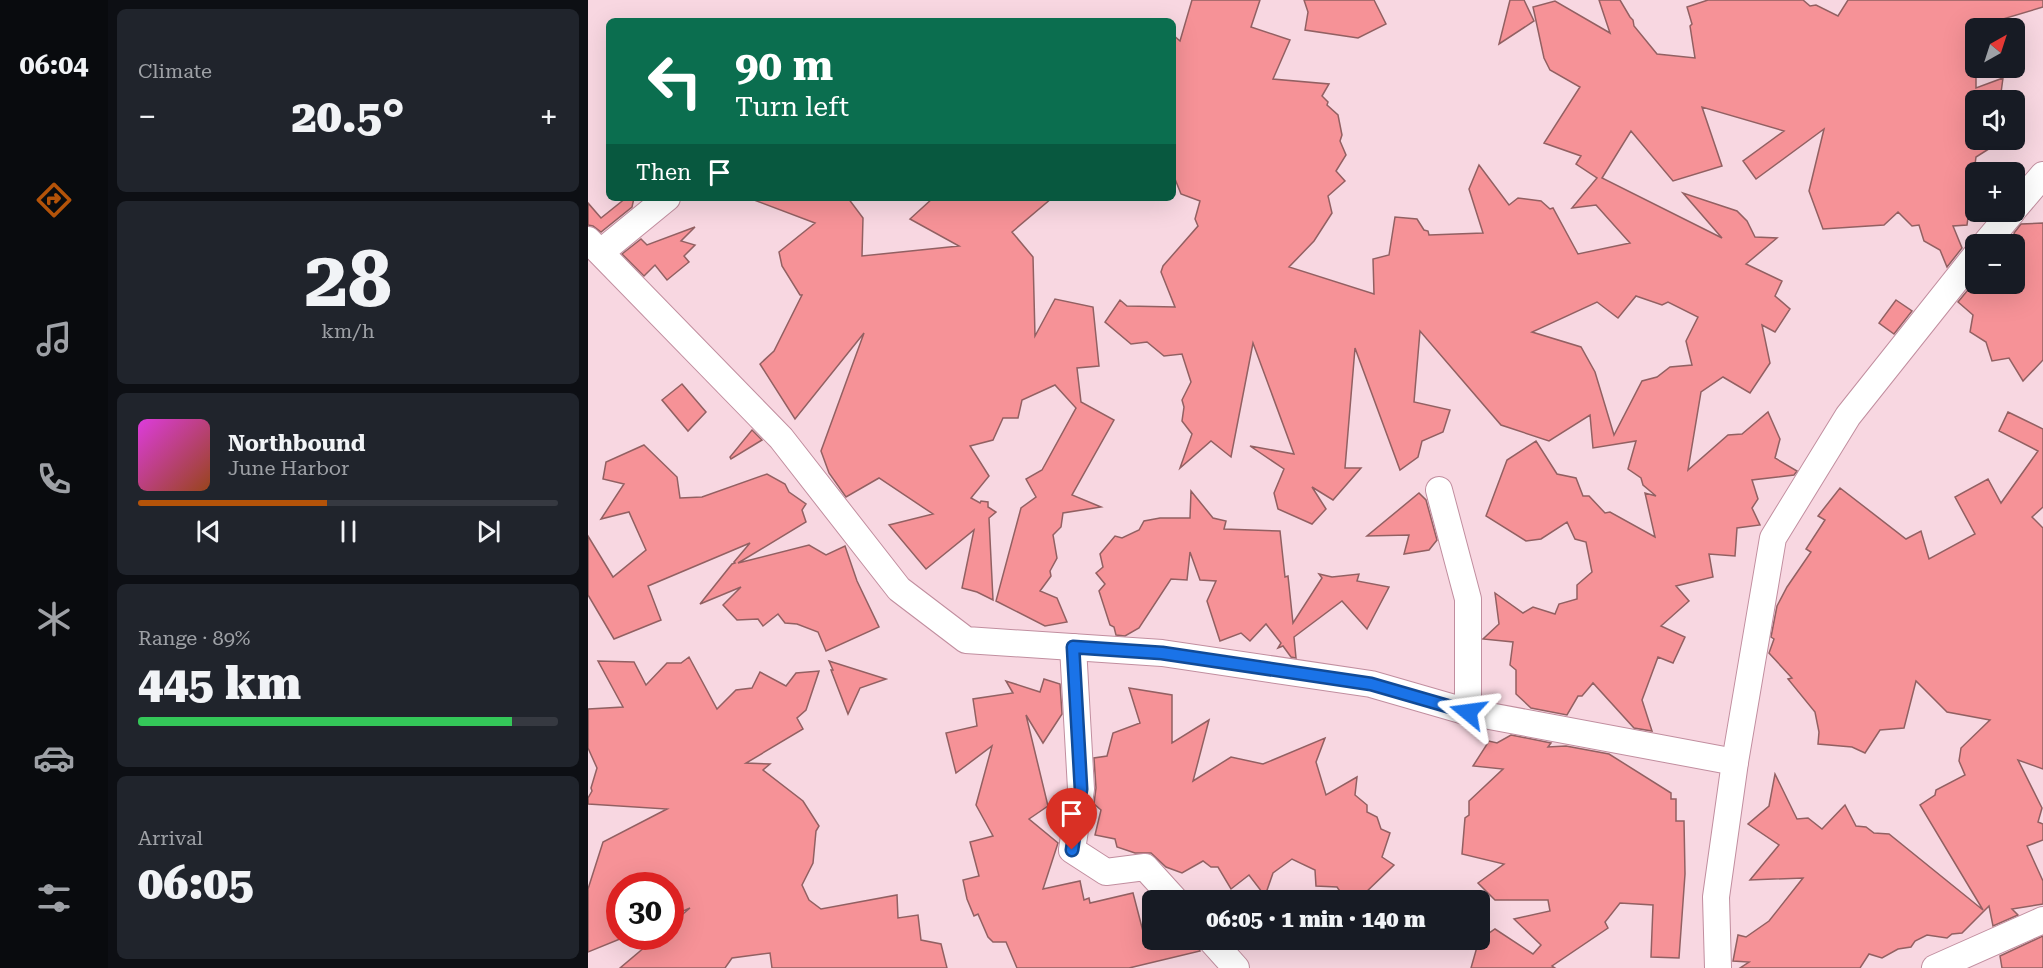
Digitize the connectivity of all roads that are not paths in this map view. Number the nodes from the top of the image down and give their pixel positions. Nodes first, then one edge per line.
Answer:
1 (2043, 175) edge
2 (2025, 196) edge
3 (662, 201) edge
4 (2003, 222) edge
5 (1993, 234) edge
6 (594, 246) edge
7 (1965, 269) edge
8 (1439, 490) dead end
9 (1073, 647) junction
10 (1468, 712) junction
11 (1735, 762) junction
12 (1166, 890) edge
13 (2043, 920) edge
14 (1220, 950) edge
15 (1236, 968) edge
16 (1718, 968) edge
17 (1935, 968) edge

1 - 2 street
3 - 6 street
4 - 5 street
6 - 9 street
7 - 11 street
8 - 10 street
9 - 10 street
9 - 12 street
10 - 11 street
11 - 16 street
13 - 17 street
14 - 15 street

